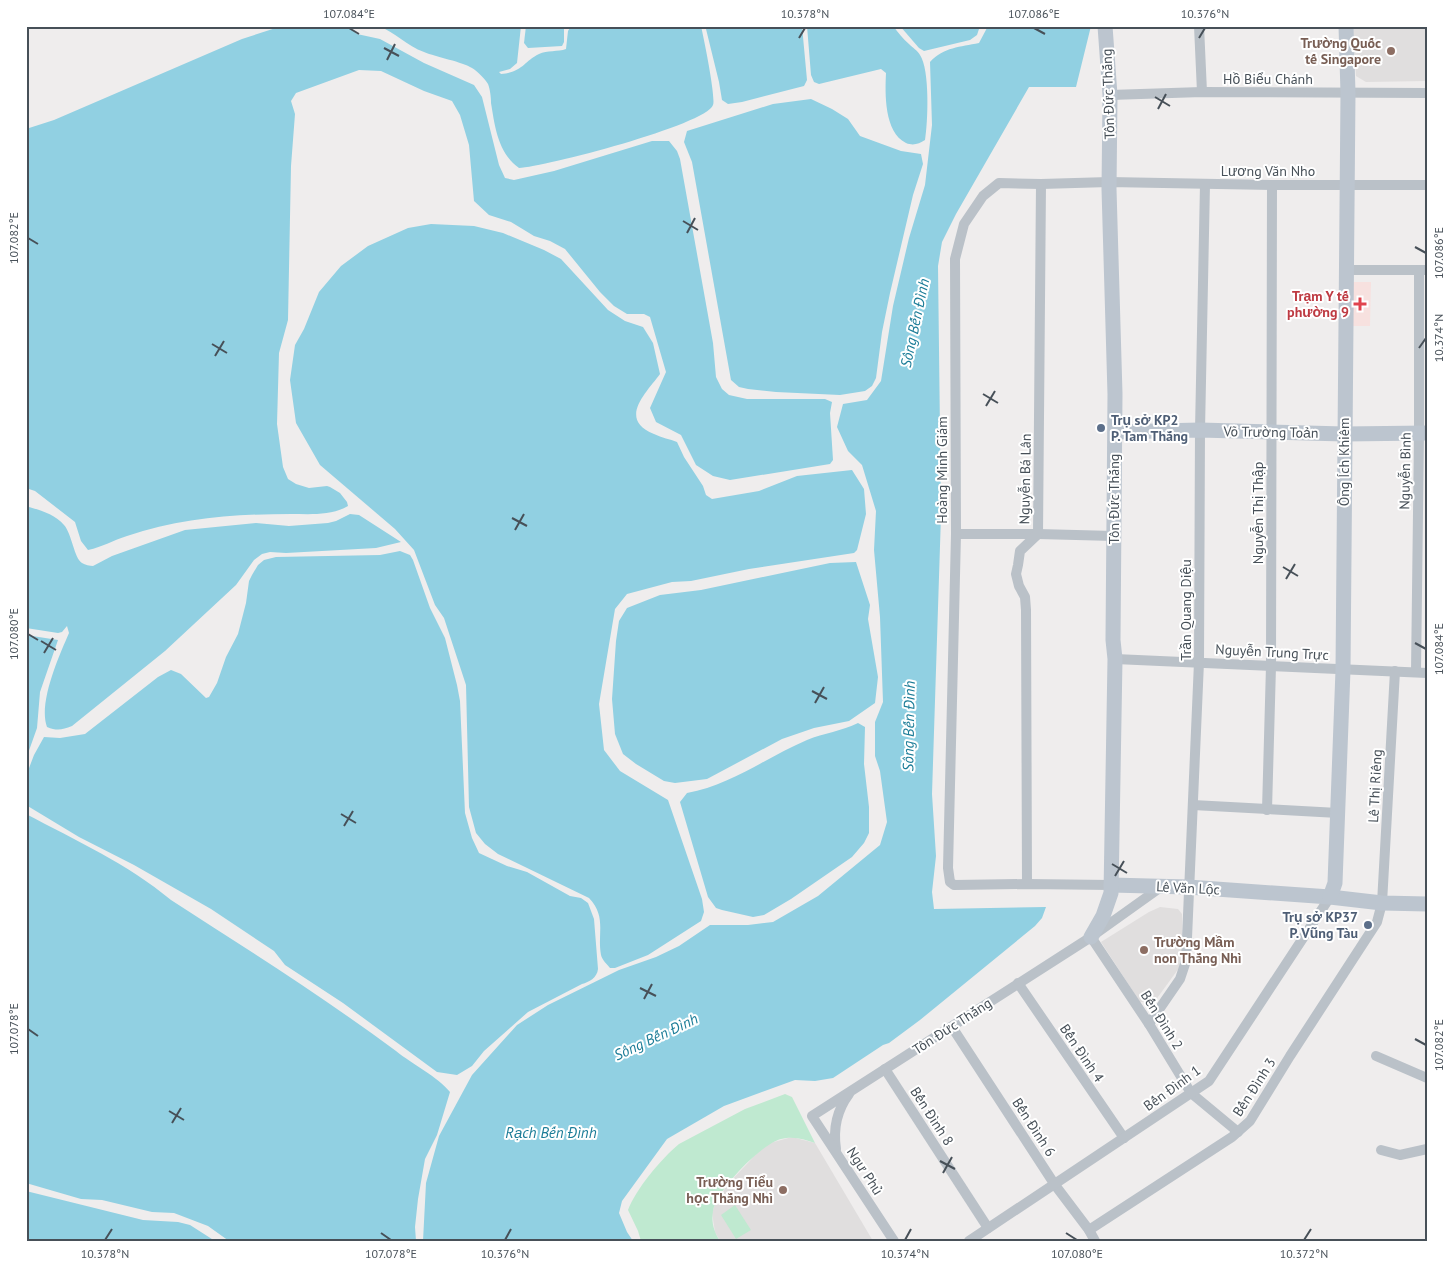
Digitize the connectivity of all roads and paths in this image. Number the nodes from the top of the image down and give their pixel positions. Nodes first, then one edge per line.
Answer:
1 (1105, 26) edge
2 (1199, 26) edge
3 (1346, 26) edge
4 (1202, 92) junction
5 (1348, 93) junction
6 (1427, 93) edge
7 (1110, 95) junction
8 (1109, 182) junction
9 (1041, 184) junction
10 (1205, 184) junction
11 (1346, 184) junction
12 (1427, 185) edge
13 (1272, 186) junction
14 (1346, 270) junction
15 (1423, 270) edge
16 (1423, 351) edge
17 (1200, 430) junction
18 (1115, 432) junction
19 (1272, 432) junction
20 (1423, 433) edge
21 (1344, 434) junction
22 (956, 534) junction
23 (1038, 534) junction
24 (1114, 536) junction
25 (1115, 658) junction
26 (1199, 662) junction
27 (1271, 666) junction
28 (1343, 670) junction
29 (1396, 671) junction
30 (1416, 672) junction
31 (1427, 673) edge
32 (1193, 805) junction
33 (1267, 810) junction
34 (1338, 813) junction
35 (950, 882) joint
36 (1027, 884) junction
37 (1111, 885) junction
38 (1162, 886) junction
39 (1188, 887) junction
40 (1330, 897) junction
41 (1382, 903) junction
42 (1427, 904) edge
43 (1091, 937) junction
44 (1018, 983) junction
45 (1149, 1024) junction
46 (952, 1027) junction
47 (1376, 1056) dead end
48 (885, 1069) junction
49 (1427, 1078) edge
50 (853, 1090) junction
51 (1190, 1093) junction
52 (812, 1116) joint
53 (1238, 1132) junction
54 (1124, 1138) junction
55 (1427, 1149) edge
56 (1381, 1150) dead end
57 (837, 1153) junction
58 (1055, 1185) junction
59 (988, 1228) junction
60 (1089, 1230) junction
61 (894, 1241) edge
62 (969, 1241) edge
63 (1095, 1241) edge

1 - 7 street, Tôn Đức Thắng
2 - 4 street
3 - 5 street, Ông Ích Khiêm
4 - 5 street, Hồ Biểu Chánh
4 - 7 street, Hồ Biểu Chánh
5 - 6 street, Hồ Biểu Chánh
5 - 11 street, Ông Ích Khiêm
7 - 8 street, Tôn Đức Thắng
8 - 9 street, Hoàng Minh Giám
8 - 10 street, Lương Văn Nho
8 - 18 street, Tôn Đức Thắng
9 - 22 street, Hoàng Minh Giám
9 - 23 street, Nguyễn Bá Lân
10 - 13 street, Lương Văn Nho
10 - 17 street, Trần Quang Diệu
11 - 12 street, Lương Văn Nho
11 - 13 street, Lương Văn Nho
11 - 14 street, Ông Ích Khiêm
13 - 19 street, Nguyễn Thị Thập
14 - 15 street
14 - 21 street, Ông Ích Khiêm
15 - 16 street, Nguyễn Bình
16 - 20 street, Nguyễn Bình
17 - 18 street, Võ Trường Toản
17 - 19 street, Võ Trường Toản
17 - 26 street, Trần Quang Diệu
18 - 24 street, Tôn Đức Thắng
19 - 21 street, Võ Trường Toản
19 - 27 street, Nguyễn Thị Thập
20 - 21 street, Võ Trường Toản
20 - 30 street, Nguyễn Bình
21 - 28 street, Ông Ích Khiêm
22 - 23 street
22 - 35 street, Hoàng Minh Giám
23 - 24 street
23 - 36 street, Nguyễn Bá Lân
24 - 25 street, Tôn Đức Thắng
25 - 26 street, Nguyễn Trung Trực
25 - 37 street, Tôn Đức Thắng
26 - 27 street, Nguyễn Trung Trực
26 - 32 street, Trần Quang Diệu
27 - 28 street, Nguyễn Trung Trực
27 - 33 street, Nguyễn Thị Thập
28 - 29 street, Nguyễn Trung Trực
28 - 34 street, Ông Ích Khiêm
29 - 30 street, Nguyễn Trung Trực
29 - 41 street, Lê Thị Riêng
30 - 31 street, Nguyễn Trung Trực
32 - 33 street
32 - 39 street, Trần Quang Diệu
33 - 34 street
34 - 40 street, Ông Ích Khiêm
35 - 36 street, Lê Văn Lộc
36 - 37 street, Lê Văn Lộc
37 - 38 street, Lê Văn Lộc
37 - 43 street, Tôn Đức Thắng
38 - 39 street, Lê Văn Lộc
38 - 43 street, Tôn Đức Thắng
39 - 40 street, Lê Văn Lộc
39 - 45 street, Trần Quang Diệu
40 - 41 street, Lê Văn Lộc
40 - 51 street, Bến Đình 1
41 - 42 street, Lê Văn Lộc
41 - 53 street, Bến Đình 3
43 - 44 street, Tôn Đức Thắng
43 - 45 street, Bến Đình 2
44 - 46 street, Tôn Đức Thắng
44 - 54 street, Bến Đình 4
45 - 51 street, Bến Đình 2
46 - 48 street, Tôn Đức Thắng
46 - 58 street, Bến Đình 6
47 - 49 street
48 - 50 street, Tôn Đức Thắng
48 - 59 street, Bến Đình 8
50 - 52 street, Tôn Đức Thắng
50 - 57 street
51 - 53 street, Bến Đình 2
51 - 54 street, Bến Đình 1
52 - 57 street, Ngư Phủ
53 - 60 street, Bến Đình 3
54 - 58 street, Bến Đình 1
55 - 56 street
57 - 61 street, Ngư Phủ
58 - 59 street, Bến Đình 1
58 - 60 street, Bến Đình 6
59 - 62 street, Bến Đình 1
60 - 63 street, Bến Đình 6

